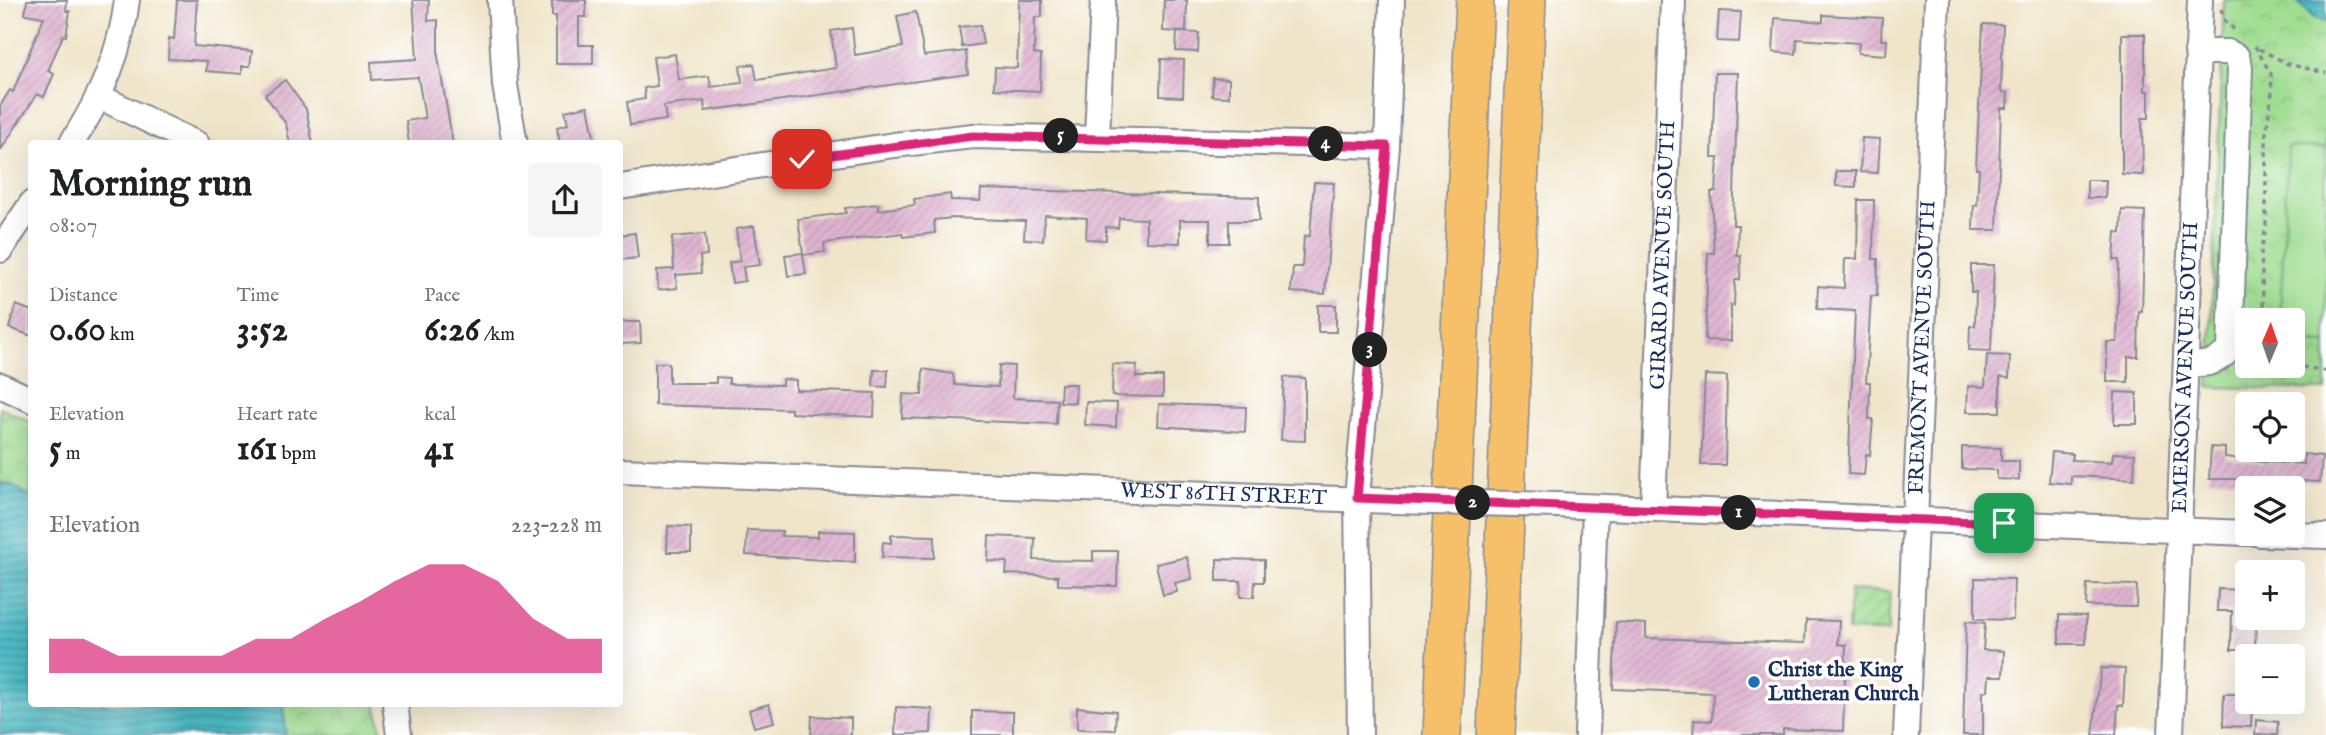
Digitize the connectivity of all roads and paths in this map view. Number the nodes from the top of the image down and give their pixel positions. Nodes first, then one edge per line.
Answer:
1 (127, 0) edge
2 (500, 0) edge
3 (1103, 0) edge
4 (1392, 0) edge
5 (1475, 0) edge
6 (1527, 0) edge
7 (1673, 0) edge
8 (1937, 0) edge
9 (2210, 2) edge
10 (2242, 36) dead end
11 (2248, 41) dead end
12 (2258, 48) junction
13 (2197, 52) junction
14 (2326, 73) edge
15 (100, 97) junction
16 (1097, 137) junction
17 (73, 140) edge
18 (189, 140) edge
19 (514, 140) edge
20 (1387, 146) junction
21 (623, 187) edge
22 (28, 209) edge
23 (0, 250) edge
24 (2263, 308) edge
25 (2186, 364) junction
26 (2305, 367) edge
27 (2326, 371) edge
28 (0, 385) edge
29 (28, 398) edge
30 (623, 471) edge
31 (1357, 498) junction
32 (1595, 507) junction
33 (1653, 509) junction
34 (1916, 520) junction
35 (2179, 531) junction
36 (2235, 533) edge
37 (2305, 536) edge
38 (2326, 537) edge
39 (395, 707) edge
40 (399, 735) edge
41 (1360, 735) edge
42 (1442, 735) edge
43 (1496, 735) edge
44 (1587, 735) edge
45 (1906, 735) edge
46 (2171, 735) edge

1 - 15 street
2 - 19 street
3 - 16 street
4 - 20 street
5 - 42 highway
6 - 43 highway
7 - 33 street, GIRARD AVENUE SOUTH
8 - 34 street, FREMONT AVENUE SOUTH
9 - 10 path
9 - 13 street, EMERSON AVENUE SOUTH
11 - 12 path
12 - 14 path
12 - 24 path
13 - 25 street, EMERSON AVENUE SOUTH
13 - 25 street
15 - 17 street
15 - 18 street
16 - 20 street
16 - 21 street
20 - 31 street
22 - 23 street
25 - 35 street, EMERSON AVENUE SOUTH
26 - 27 path
28 - 29 street
30 - 31 street, WEST 86TH STREET
31 - 32 street, WEST 86TH STREET, bridge
31 - 41 street
32 - 33 street, WEST 86TH STREET
32 - 44 street
33 - 34 street, WEST 86TH STREET
34 - 35 street, WEST 86TH STREET
34 - 45 street, FREMONT AVENUE SOUTH
35 - 36 street, WEST 86TH STREET
35 - 46 street, EMERSON AVENUE SOUTH
37 - 38 street
39 - 40 street

